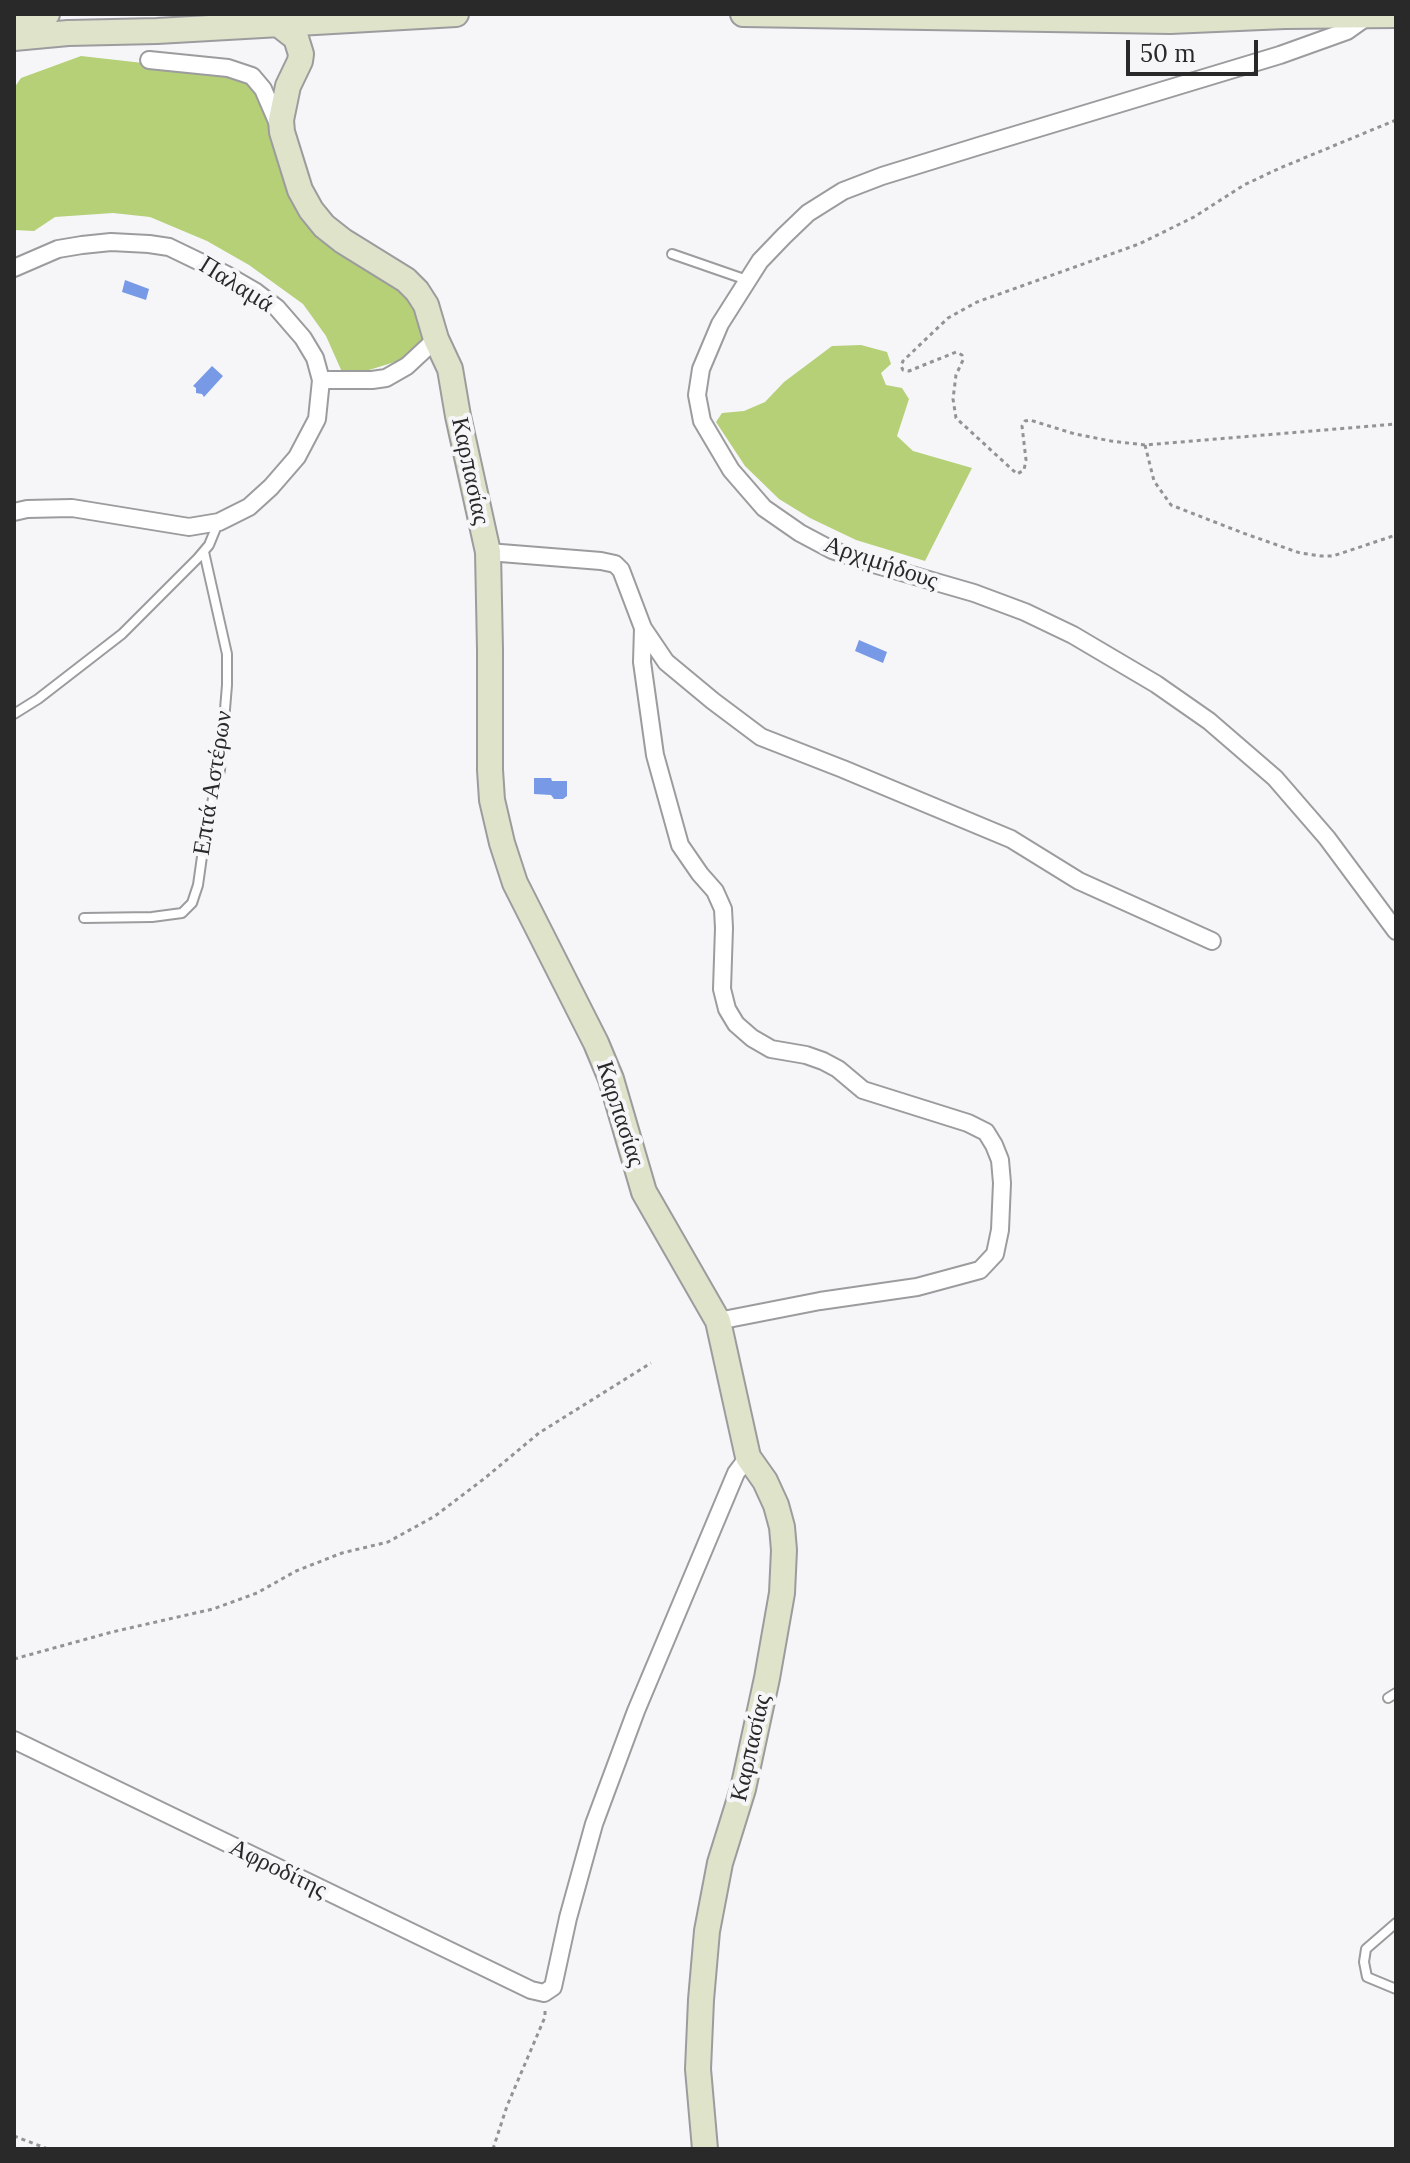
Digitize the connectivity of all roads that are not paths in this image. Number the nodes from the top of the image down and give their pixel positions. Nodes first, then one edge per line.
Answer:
1 (47, 14) edge
2 (456, 14) edge
3 (743, 14) edge
4 (1371, 14) edge
5 (823, 15) edge
6 (1396, 15) edge
7 (14, 16) edge
8 (278, 24) junction
9 (14, 38) edge
10 (149, 60) dead end
11 (282, 132) junction
12 (672, 254) dead end
13 (14, 268) edge
14 (748, 281) junction
15 (436, 339) junction
16 (321, 380) junction
17 (14, 512) edge
18 (219, 522) junction
19 (204, 552) junction
20 (488, 552) junction
21 (643, 628) junction
22 (14, 714) edge
23 (84, 918) dead end
24 (1396, 931) edge
25 (1212, 941) dead end
26 (718, 1321) junction
27 (748, 1457) junction
28 (14, 1740) edge
29 (1396, 1923) edge
30 (1396, 1989) edge
31 (705, 2149) edge

1 - 7 street
2 - 8 street
3 - 5 street
4 - 5 street
4 - 6 street
4 - 14 street, Αρχιμήδους
8 - 9 street
8 - 11 street, Καρπασίας
10 - 11 street, Καρπασίας
11 - 15 street, Καρπασίας
12 - 14 lane
13 - 16 street, Παλαμά
14 - 24 street, Αρχιμήδους
15 - 16 street
15 - 20 street, Καρπασίας
16 - 18 street, Παλαμά
17 - 18 street, Παλαμά
18 - 19 lane
19 - 22 lane
19 - 23 lane, Επτά Αστέρων
20 - 21 street
20 - 26 street, Καρπασίας
21 - 25 street
21 - 26 street
26 - 27 street, Καρπασίας
27 - 28 street, Αφροδίτης
27 - 31 street, Καρπασίας
29 - 30 lane

